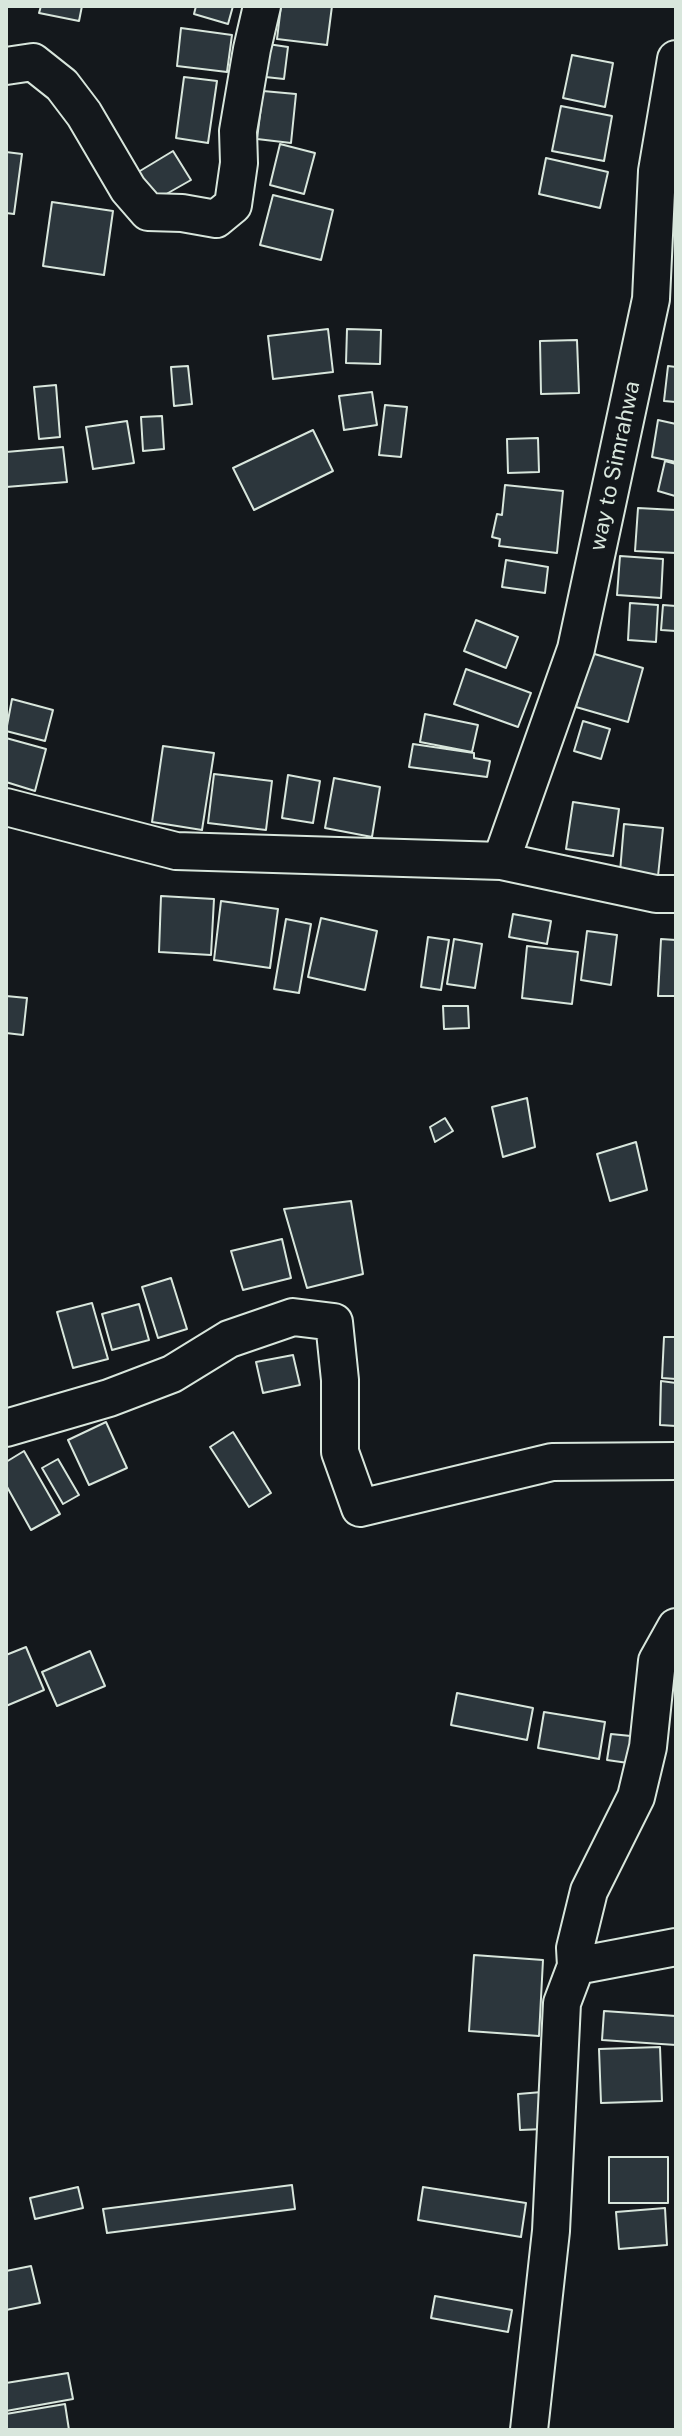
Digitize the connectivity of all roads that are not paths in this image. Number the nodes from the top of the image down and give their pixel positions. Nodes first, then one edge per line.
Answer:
1 (262, 6) edge
2 (676, 59) edge
3 (6, 66) edge
4 (6, 807) edge
5 (501, 861) junction
6 (676, 894) edge
7 (6, 1428) edge
8 (676, 1461) edge
9 (676, 1627) edge
10 (676, 1947) edge
11 (576, 1966) junction
12 (529, 2430) edge

1 - 3 street
2 - 5 street, way to Simrahwa
4 - 5 street
5 - 6 street
7 - 8 street
9 - 11 street
10 - 11 street
11 - 12 street

